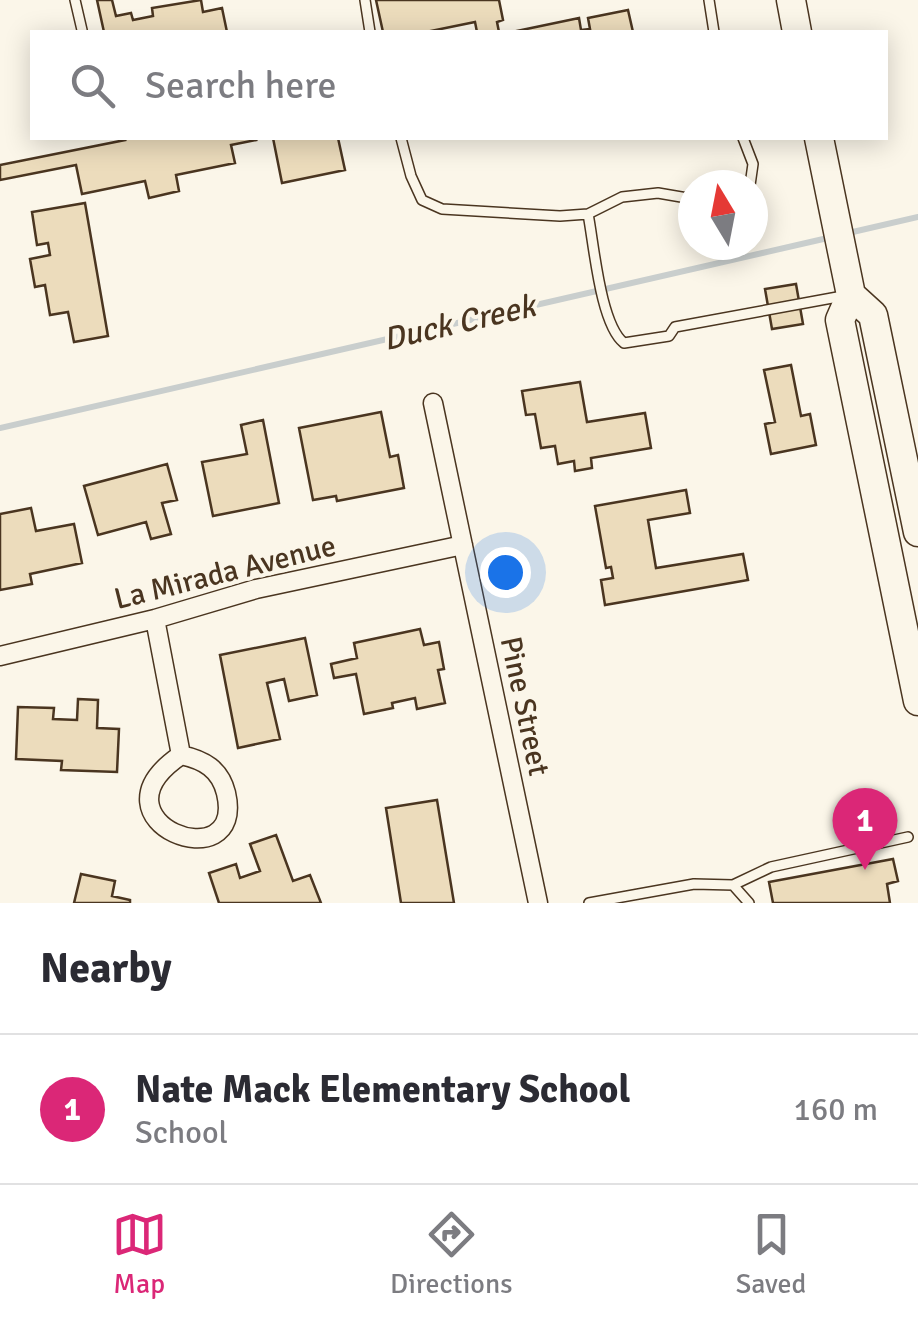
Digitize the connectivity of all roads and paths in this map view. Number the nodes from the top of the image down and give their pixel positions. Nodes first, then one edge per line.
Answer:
1 (76, 0) edge
2 (366, 0) edge
3 (709, 0) edge
4 (791, 0) edge
5 (82, 30) edge
6 (370, 30) edge
7 (714, 30) edge
8 (798, 30) edge
9 (402, 140) edge
10 (743, 140) edge
11 (819, 140) edge
12 (752, 170) edge
13 (678, 197) edge
14 (588, 214) junction
15 (854, 290) junction
16 (433, 403) dead end
17 (918, 532) edge
18 (464, 546) junction
19 (155, 619) junction
20 (0, 656) edge
21 (918, 701) edge
22 (182, 755) junction
23 (908, 837) dead end
24 (733, 885) junction
25 (538, 903) edge
26 (589, 903) edge
27 (748, 903) edge

1 - 5 lane
2 - 6 lane
3 - 7 lane
4 - 8 main road
9 - 14 lane
10 - 12 lane
11 - 15 main road
13 - 14 lane
14 - 15 lane
15 - 17 main road
15 - 21 main road
16 - 18 street, Pine Street
18 - 19 street, La Mirada Avenue
18 - 25 street, Pine Street
19 - 20 street, La Mirada Avenue
19 - 22 street
22 - 22 street
23 - 24 lane
24 - 26 lane
24 - 27 lane

